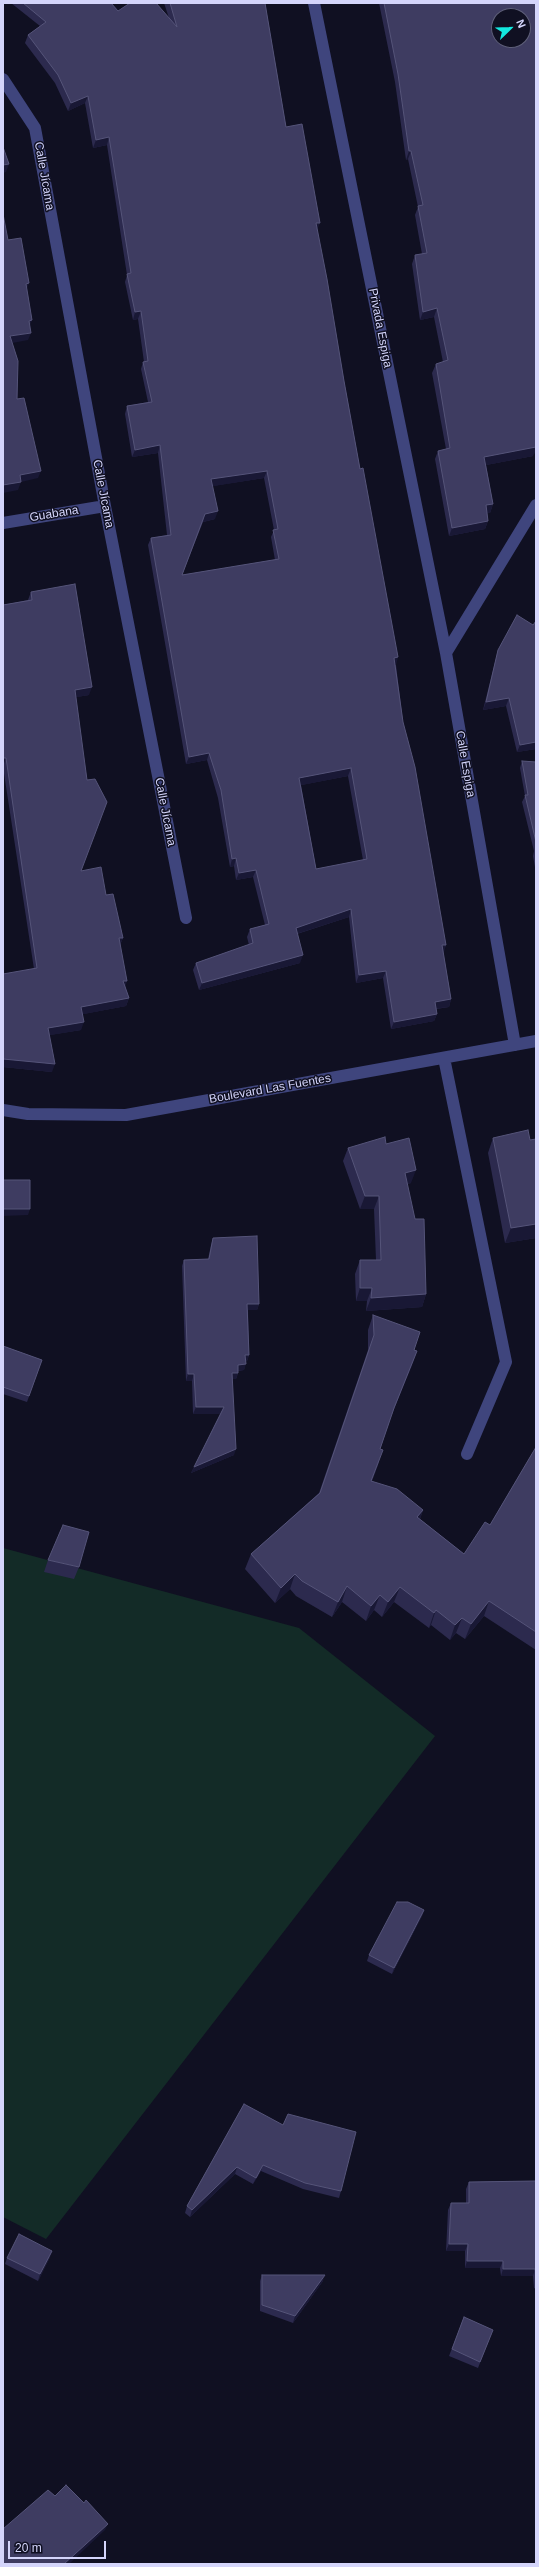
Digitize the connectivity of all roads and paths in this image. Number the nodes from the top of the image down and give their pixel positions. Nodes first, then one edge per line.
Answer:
1 (314, 3) edge
2 (3, 79) edge
3 (536, 504) edge
4 (105, 506) junction
5 (3, 523) edge
6 (446, 653) junction
7 (186, 918) dead end
8 (536, 1041) edge
9 (515, 1045) junction
10 (444, 1058) junction
11 (3, 1110) edge
12 (467, 1454) dead end

1 - 6 street, Privada Espiga
2 - 4 street, Calle Jícama
3 - 6 street
4 - 5 street, Guabana
4 - 7 street, Calle Jícama
6 - 9 street, Calle Espiga
8 - 9 street, Boulevard Las Fuentes
9 - 10 street, Boulevard Las Fuentes
10 - 11 street, Boulevard Las Fuentes
10 - 12 street

